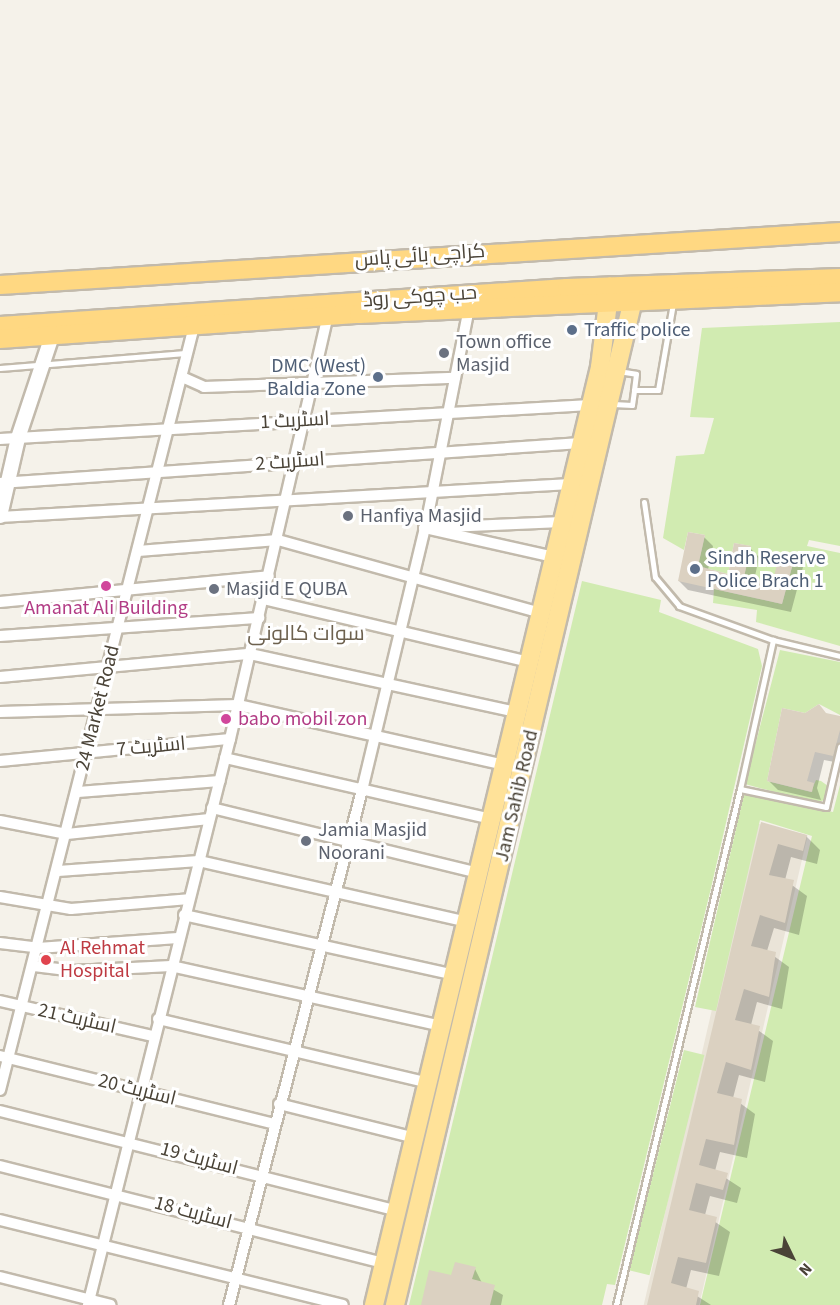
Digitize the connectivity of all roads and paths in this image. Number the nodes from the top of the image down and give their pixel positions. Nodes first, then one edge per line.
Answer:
1 (840, 232) edge
2 (840, 278) edge
3 (0, 285) edge
4 (840, 292) edge
5 (635, 293) junction
6 (609, 294) junction
7 (674, 299) junction
8 (469, 308) junction
9 (328, 316) junction
10 (0, 326) edge
11 (194, 326) junction
12 (52, 336) junction
13 (0, 339) edge
14 (188, 353) junction
15 (43, 364) junction
16 (0, 368) edge
17 (617, 371) junction
18 (182, 377) junction
19 (455, 378) junction
20 (314, 387) junction
21 (634, 390) junction
22 (609, 404) junction
23 (590, 405) junction
24 (448, 413) junction
25 (306, 421) junction
26 (169, 429) junction
27 (18, 438) junction
28 (0, 439) edge
29 (581, 443) junction
30 (440, 451) junction
31 (296, 462) junction
32 (158, 472) junction
33 (4, 483) edge
34 (571, 484) junction
35 (432, 494) junction
36 (644, 502) dead end
37 (286, 503) junction
38 (149, 510) junction
39 (0, 516) edge
40 (562, 522) junction
41 (424, 528) junction
42 (278, 540) junction
43 (138, 551) junction
44 (554, 557) junction
45 (269, 576) junction
46 (412, 581) junction
47 (128, 590) junction
48 (264, 599) junction
49 (0, 602) edge
50 (541, 613) junction
51 (259, 618) junction
52 (119, 628) junction
53 (400, 632) junction
54 (0, 636) edge
55 (773, 640) junction
56 (250, 654) junction
57 (840, 656) edge
58 (529, 662) junction
59 (109, 667) junction
60 (0, 677) edge
61 (387, 683) junction
62 (238, 705) junction
63 (98, 711) junction
64 (0, 712) edge
65 (517, 712) junction
66 (375, 736) junction
67 (230, 739) junction
68 (840, 747) edge
69 (87, 753) junction
70 (225, 758) junction
71 (0, 761) edge
72 (505, 765) junction
73 (220, 781) junction
74 (362, 789) junction
75 (740, 789) junction
76 (78, 792) junction
77 (212, 808) junction
78 (209, 819) junction
79 (492, 819) junction
80 (0, 821) edge
81 (67, 834) junction
82 (348, 841) junction
83 (199, 861) junction
84 (58, 871) junction
85 (479, 873) junction
86 (334, 892) junction
87 (0, 897) edge
88 (189, 899) junction
89 (49, 907) junction
90 (184, 915) junction
91 (467, 922) junction
92 (178, 938) junction
93 (0, 943) edge
94 (320, 945) junction
95 (38, 948) junction
96 (34, 966) junction
97 (171, 966) junction
98 (454, 975) junction
99 (307, 996) junction
100 (0, 1001) edge
101 (23, 1006) junction
102 (158, 1019) junction
103 (442, 1026) junction
104 (153, 1036) junction
105 (292, 1051) junction
106 (4, 1057) edge
107 (428, 1083) junction
108 (0, 1090) edge
109 (141, 1090) junction
110 (279, 1104) junction
111 (0, 1111) edge
112 (274, 1124) junction
113 (415, 1138) junction
114 (129, 1140) junction
115 (0, 1166) edge
116 (261, 1176) junction
117 (116, 1193) junction
118 (397, 1211) junction
119 (0, 1220) edge
120 (249, 1228) junction
121 (104, 1245) junction
122 (384, 1263) junction
123 (0, 1277) edge
124 (236, 1278) junction
125 (89, 1302) edge
126 (111, 1305) edge
127 (229, 1305) edge
128 (343, 1305) edge
129 (374, 1305) edge
130 (395, 1305) edge
131 (616, 1305) edge

1 - 3 highway, کراچی بائی پاس
2 - 5 highway, حب چوکی روڈ
4 - 7 highway, حب چوکی روڈ
5 - 6 highway, حب چوکی روڈ
5 - 7 highway, حب چوکی روڈ
5 - 17 main road, Jam Sahib Road
6 - 8 highway, حب چوکی روڈ
6 - 10 highway, حب چوکی روڈ
6 - 23 main road, Jam Sahib Road
7 - 21 lane
8 - 9 highway, حب چوکی روڈ
8 - 19 street
9 - 11 highway, حب چوکی روڈ
9 - 20 street
11 - 12 highway, حب چوکی روڈ
11 - 14 street, 24 Market Road
12 - 13 highway, حب چوکی روڈ
12 - 15 street
14 - 15 lane
14 - 18 street, 24 Market Road
15 - 16 lane
15 - 27 street
17 - 21 lane
17 - 22 main road, Jam Sahib Road
18 - 20 street
18 - 26 street, 24 Market Road
19 - 20 street
19 - 24 street
20 - 25 street
21 - 22 lane
22 - 130 main road, Jam Sahib Road
23 - 24 street, اسٹریٹ 1
23 - 29 main road, Jam Sahib Road
24 - 25 street, اسٹریٹ 1
24 - 30 street
25 - 26 street, اسٹریٹ 1
25 - 31 street
26 - 27 street, اسٹریٹ 1
26 - 32 street, 24 Market Road
27 - 28 street, اسٹریٹ 1
27 - 33 street
29 - 30 street, اسٹریٹ 2
29 - 34 main road, Jam Sahib Road
30 - 31 street, اسٹریٹ 2
30 - 35 street
31 - 32 street, اسٹریٹ 2
31 - 37 street
32 - 33 street, اسٹریٹ 2
32 - 38 street, 24 Market Road
33 - 39 street
34 - 35 street
34 - 40 main road, Jam Sahib Road
35 - 37 street
35 - 41 street
36 - 55 lane
37 - 38 street
37 - 42 street
38 - 39 street
38 - 43 street, 24 Market Road
40 - 41 street
40 - 44 main road, Jam Sahib Road
41 - 44 street
41 - 46 street
42 - 43 street
42 - 45 street
42 - 46 street
43 - 47 street, 24 Market Road
44 - 50 main road, Jam Sahib Road
45 - 47 street
45 - 48 street
46 - 50 street
46 - 53 street
47 - 49 street
47 - 52 street, 24 Market Road
48 - 51 street
48 - 53 street
50 - 58 main road, Jam Sahib Road
51 - 52 street
51 - 56 street
52 - 54 street
52 - 59 street, 24 Market Road
53 - 58 street
53 - 61 street
55 - 57 lane
55 - 75 lane
56 - 59 street
56 - 61 street
56 - 62 street
58 - 65 main road, Jam Sahib Road
59 - 60 street
59 - 63 street, 24 Market Road
61 - 65 street
61 - 66 street
62 - 63 street
62 - 66 street
62 - 67 street
63 - 64 street
63 - 69 street, 24 Market Road
65 - 72 main road, Jam Sahib Road
66 - 72 street
66 - 74 street
67 - 69 street, اسٹریٹ 7
67 - 70 street
68 - 75 lane
69 - 71 street, اسٹریٹ 7
69 - 76 street, 24 Market Road
70 - 73 street
70 - 74 street
72 - 79 main road, Jam Sahib Road
73 - 76 street
73 - 77 street
74 - 79 street
74 - 82 street
75 - 131 lane
76 - 81 street, 24 Market Road
77 - 78 street
77 - 82 street
78 - 81 street
78 - 83 street
79 - 85 main road, Jam Sahib Road
80 - 81 street
81 - 84 street, 24 Market Road
82 - 85 street
82 - 86 street
83 - 84 street
83 - 86 street
83 - 88 street
84 - 89 street, 24 Market Road
85 - 91 main road, Jam Sahib Road
86 - 91 street
86 - 94 street
87 - 89 street
88 - 89 street
88 - 90 street
89 - 95 street, 24 Market Road
90 - 92 street
90 - 94 street
91 - 98 main road, Jam Sahib Road
92 - 95 street
92 - 97 street
93 - 95 street
94 - 98 street
94 - 99 street
95 - 96 street, 24 Market Road
96 - 97 street
96 - 101 street, 24 Market Road
97 - 99 street
97 - 102 street
98 - 103 main road, Jam Sahib Road
99 - 103 street
99 - 105 street
100 - 101 street, اسٹریٹ 21
101 - 104 street, اسٹریٹ 21
101 - 106 street, 24 Market Road
102 - 104 street
102 - 105 street
103 - 107 main road, Jam Sahib Road
104 - 109 street
105 - 107 street
105 - 110 street
106 - 108 street, 24 Market Road
106 - 109 street, اسٹریٹ 20
107 - 113 main road, Jam Sahib Road
109 - 112 street, اسٹریٹ 20
109 - 114 street
110 - 112 street
110 - 113 street
111 - 114 street, اسٹریٹ 19
112 - 116 street
113 - 118 main road, Jam Sahib Road
114 - 116 street, اسٹریٹ 19
114 - 117 street
115 - 117 street, اسٹریٹ 18
116 - 118 street, اسٹریٹ 19
116 - 120 street
117 - 120 street, اسٹریٹ 18
117 - 121 street
118 - 122 main road, Jam Sahib Road
119 - 121 street
120 - 122 street, اسٹریٹ 18
120 - 124 street
121 - 124 street
121 - 125 street
122 - 129 main road, Jam Sahib Road
123 - 125 street
124 - 127 street
124 - 128 street
125 - 126 street

